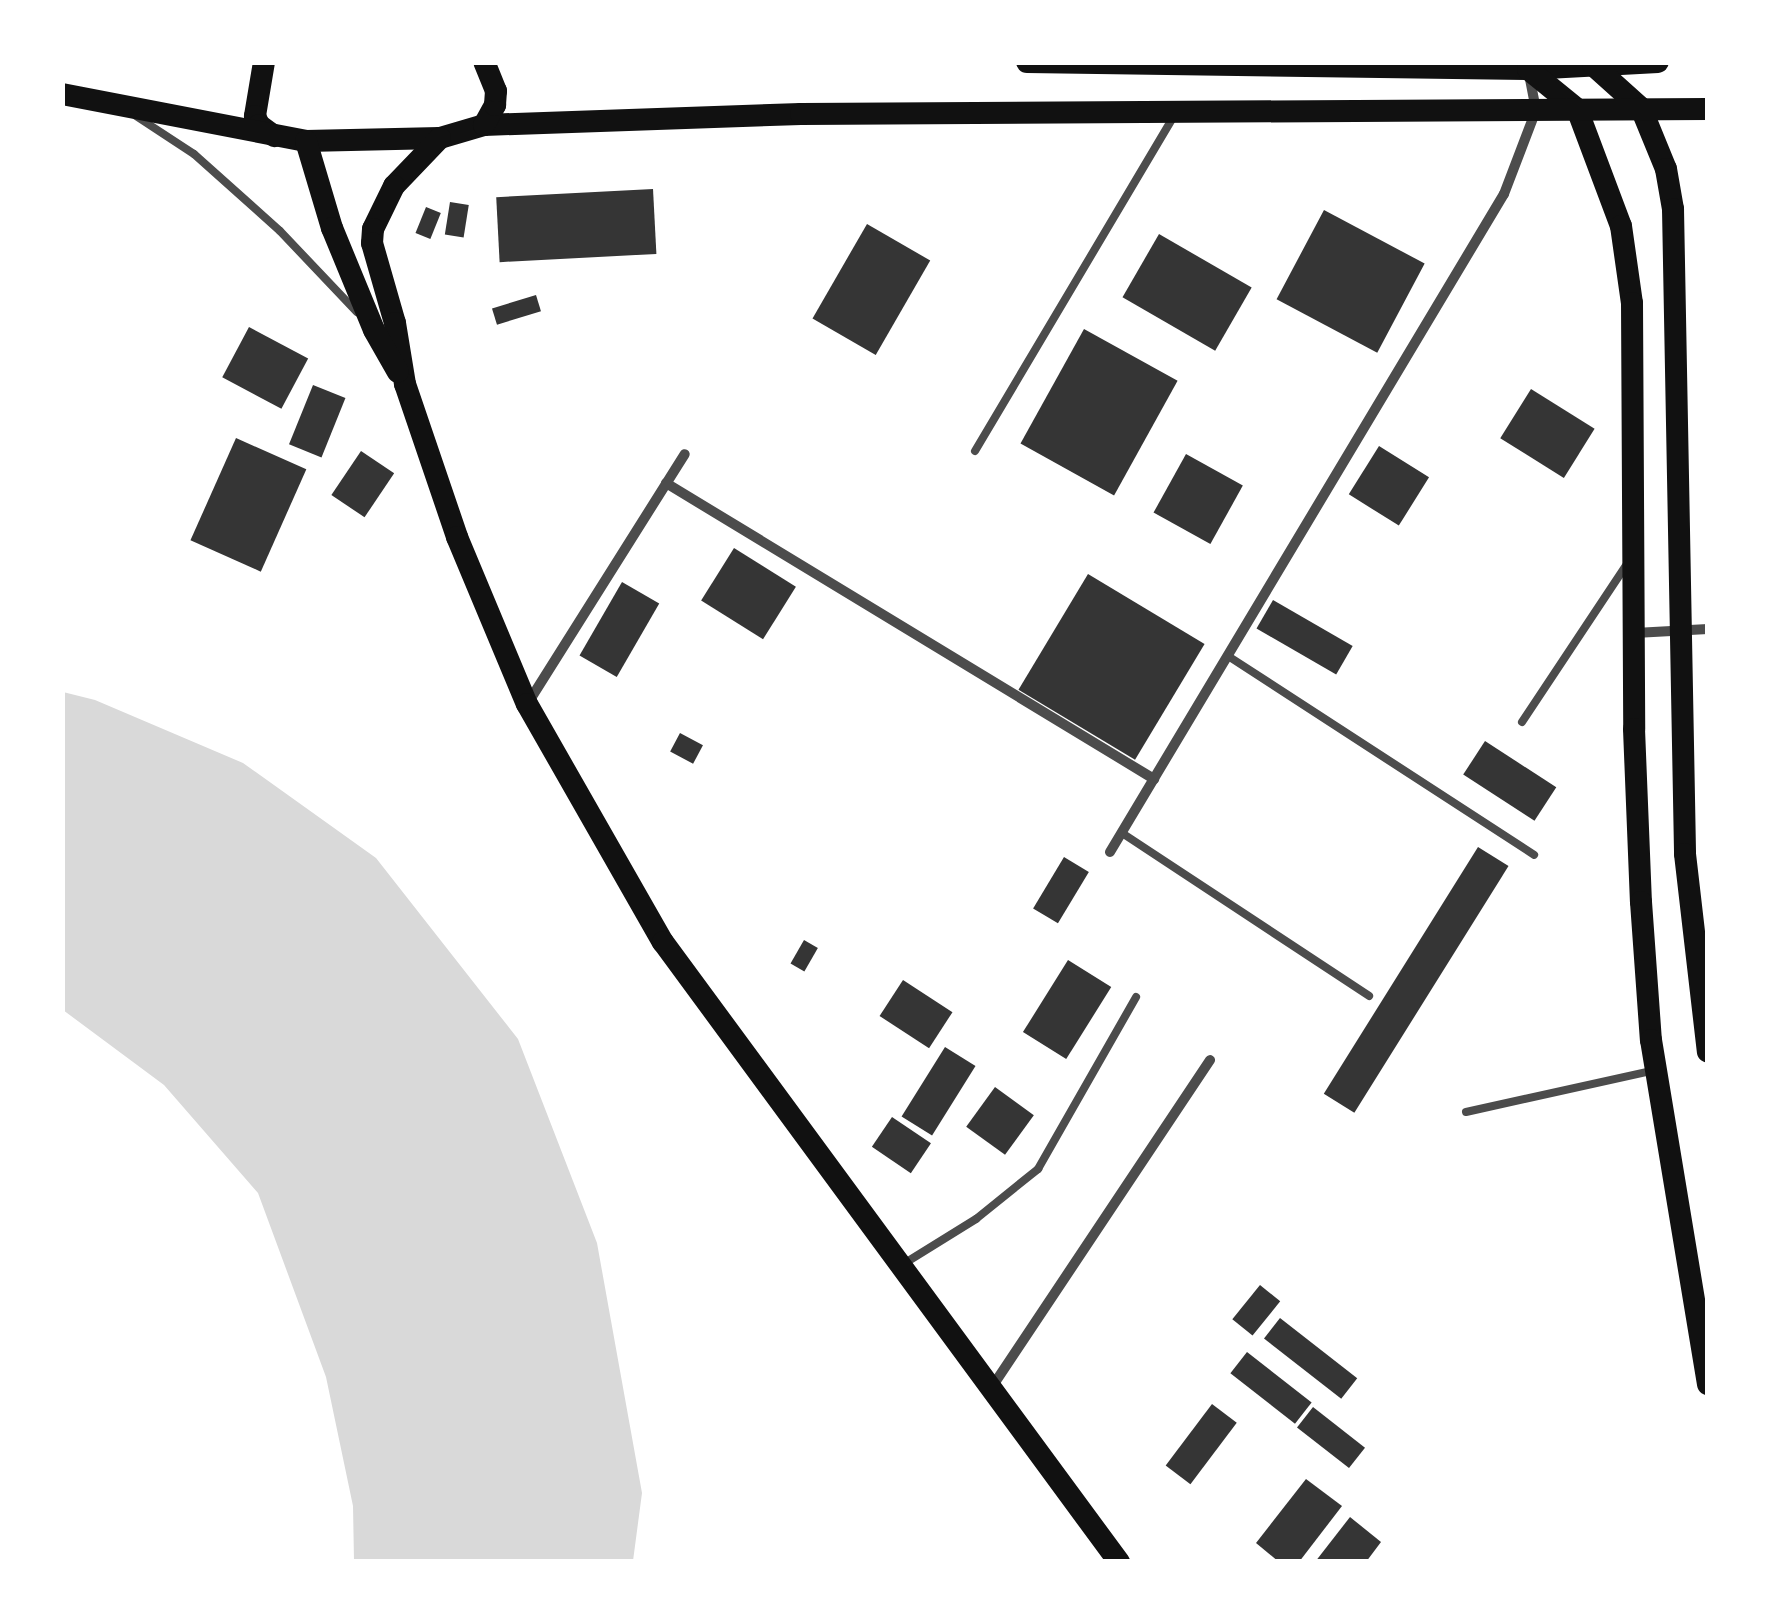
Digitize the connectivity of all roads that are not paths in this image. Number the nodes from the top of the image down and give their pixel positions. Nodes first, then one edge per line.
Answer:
1 (264, 62) edge
2 (484, 62) edge
3 (1027, 62) edge
4 (1658, 62) edge
5 (1077, 63) edge
6 (1204, 64) edge
7 (1593, 64) edge
8 (1527, 66) edge
9 (62, 94) edge
10 (121, 106) junction
11 (1578, 108) junction
12 (1642, 108) junction
13 (1708, 109) edge
14 (1536, 110) junction
15 (1176, 112) junction
16 (484, 124) junction
17 (277, 138) junction
18 (440, 138) junction
19 (306, 141) junction
20 (374, 330) junction
21 (405, 384) junction
22 (975, 451) dead end
23 (685, 454) dead end
24 (666, 482) junction
25 (1632, 556) junction
26 (1708, 630) edge
27 (1682, 632) junction
28 (1634, 633) junction
29 (1228, 656) junction
30 (527, 704) junction
31 (1522, 722) dead end
32 (1154, 780) junction
33 (1122, 832) junction
34 (1110, 852) dead end
35 (1534, 855) dead end
36 (1136, 996) dead end
37 (1370, 996) dead end
38 (1708, 1052) edge
39 (1210, 1060) dead end
40 (1656, 1070) junction
41 (1466, 1112) dead end
42 (901, 1265) junction
43 (1708, 1384) edge
44 (992, 1388) junction
45 (1119, 1562) edge

1 - 17 main road
2 - 16 main road
3 - 5 main road
4 - 7 main road
5 - 6 main road
6 - 8 main road
7 - 8 main road
7 - 12 main road
8 - 11 main road
8 - 14 street
9 - 10 main road
10 - 17 main road
10 - 20 lane
11 - 12 main road
11 - 14 main road
11 - 25 main road
12 - 13 main road
12 - 27 main road
14 - 15 main road
14 - 29 street
15 - 16 main road
15 - 22 lane
16 - 18 main road
17 - 19 main road
18 - 19 main road
18 - 21 main road
19 - 20 main road
20 - 21 main road
21 - 30 main road
23 - 24 street
24 - 30 street
24 - 32 street
25 - 28 main road
25 - 31 lane
26 - 27 street
27 - 28 street
27 - 38 main road
28 - 40 main road
29 - 32 street
29 - 35 lane
30 - 42 main road
32 - 33 street
33 - 34 street
33 - 37 lane
36 - 42 lane
39 - 44 street
40 - 41 lane
40 - 43 main road
42 - 44 main road
44 - 45 main road

